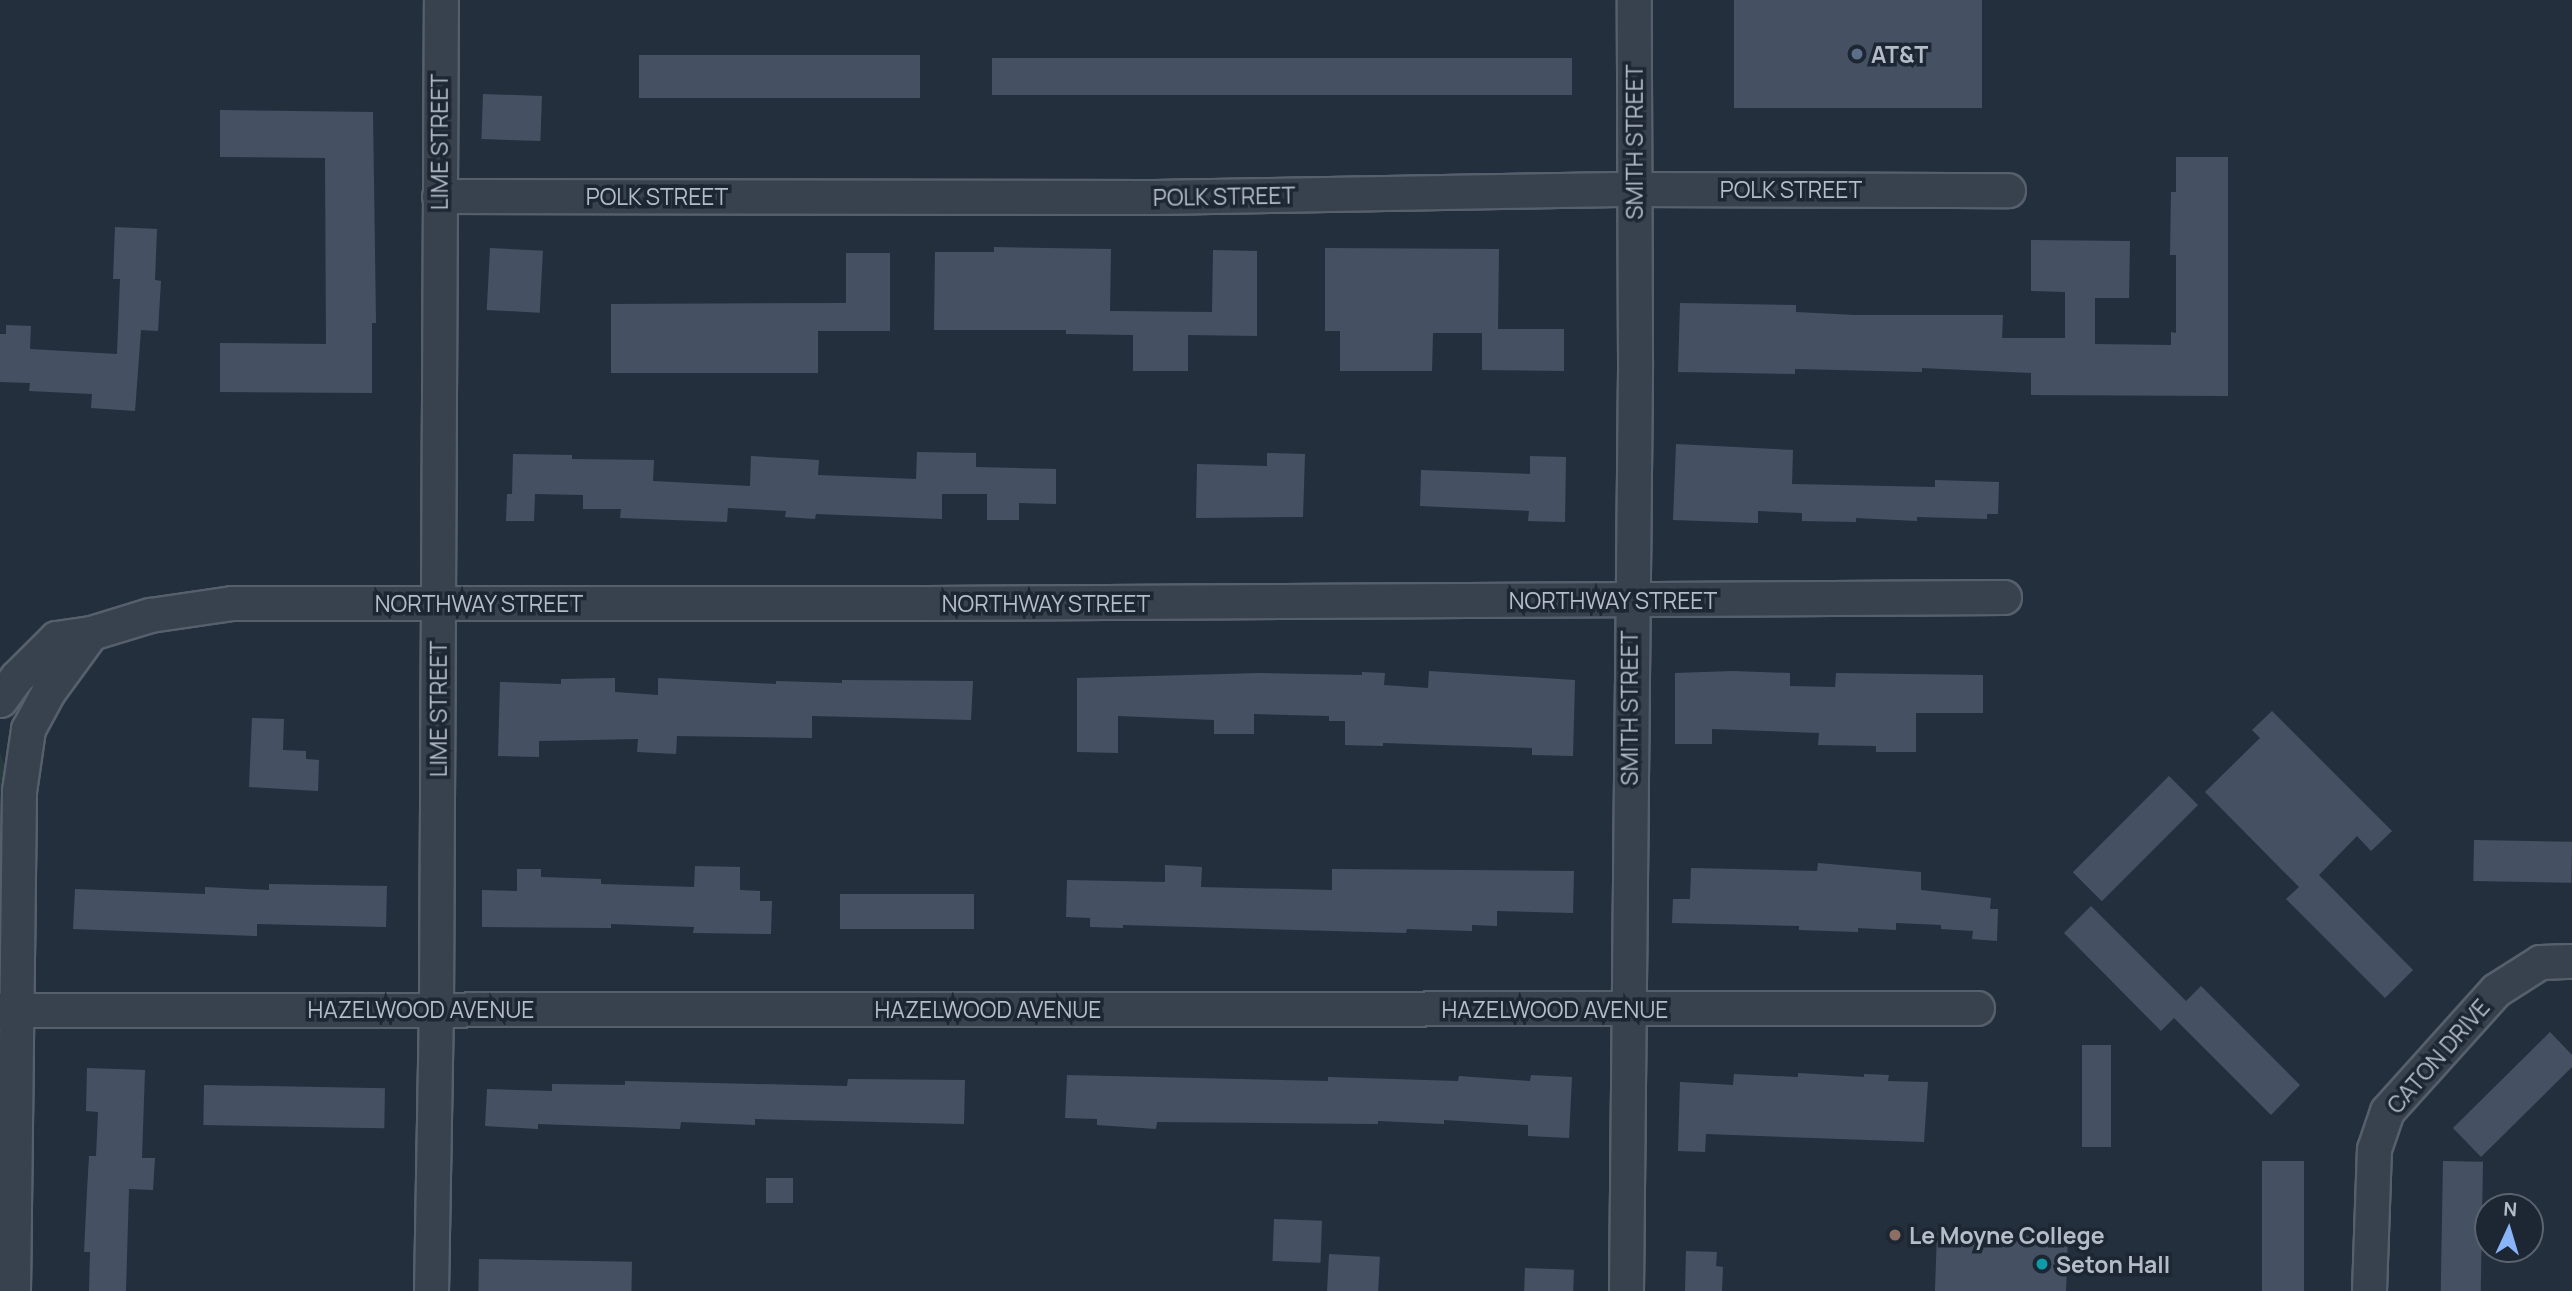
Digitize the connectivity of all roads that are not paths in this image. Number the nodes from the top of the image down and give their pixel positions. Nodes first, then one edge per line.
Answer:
1 (440, 0) edge
2 (1634, 0) edge
3 (1633, 189) junction
4 (2008, 190) dead end
5 (439, 196) junction
6 (2004, 597) dead end
7 (1630, 601) junction
8 (439, 604) junction
9 (92, 633) junction
10 (0, 700) edge
11 (0, 706) edge
12 (28, 729) junction
13 (2572, 961) edge
14 (1977, 1008) dead end
15 (436, 1009) junction
16 (1627, 1009) junction
17 (8, 1010) edge
18 (13, 1291) edge
19 (431, 1291) edge
20 (1626, 1291) edge
21 (2369, 1291) edge

1 - 5 street, LIME STREET
2 - 3 street, SMITH STREET
3 - 4 street, POLK STREET
3 - 5 street, POLK STREET
3 - 7 street, SMITH STREET
5 - 8 street, LIME STREET
6 - 7 street, NORTHWAY STREET
7 - 8 street, NORTHWAY STREET
7 - 16 street, SMITH STREET
8 - 9 street, NORTHWAY STREET
8 - 15 street, LIME STREET
9 - 10 street, NORTHWAY STREET
9 - 12 street
11 - 12 street
12 - 17 street
13 - 21 street, CATON DRIVE
14 - 16 street, HAZELWOOD AVENUE
15 - 16 street, HAZELWOOD AVENUE
15 - 17 street, HAZELWOOD AVENUE
15 - 19 street, LIME STREET
16 - 20 street, SMITH STREET
17 - 18 street

